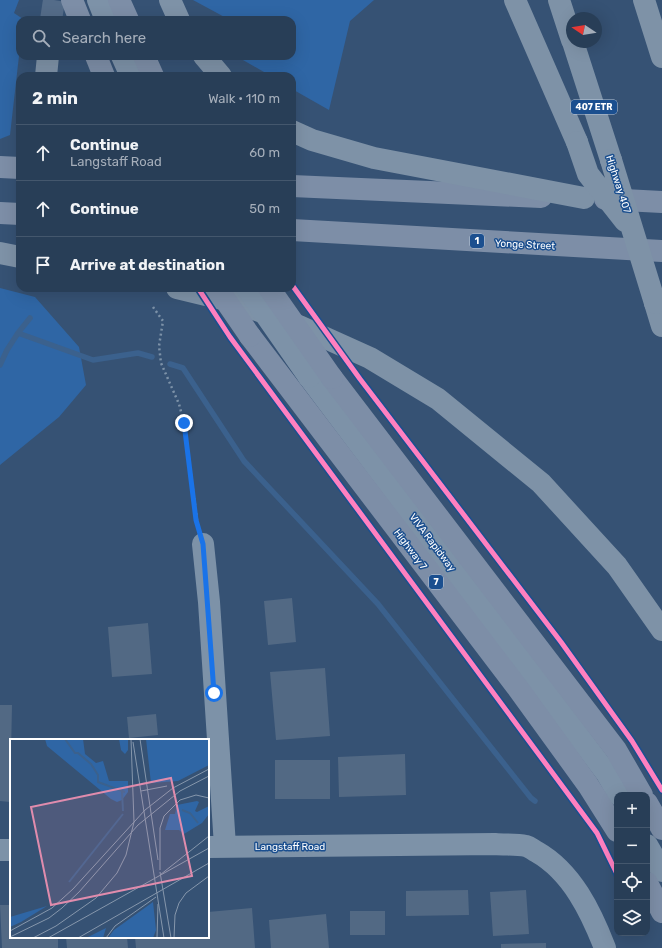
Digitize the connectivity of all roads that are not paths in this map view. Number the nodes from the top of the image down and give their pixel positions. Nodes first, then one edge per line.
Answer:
1 (72, 0) edge
2 (98, 0) edge
3 (119, 0) edge
4 (170, 0) edge
5 (515, 0) edge
6 (559, 0) edge
7 (644, 0) edge
8 (78, 16) edge
9 (104, 16) edge
10 (126, 16) edge
11 (177, 16) edge
12 (566, 22) edge
13 (574, 48) edge
14 (662, 57) edge
15 (48, 60) edge
16 (98, 60) edge
17 (124, 60) edge
18 (146, 60) edge
19 (207, 60) edge
20 (46, 72) edge
21 (102, 72) edge
22 (129, 72) edge
23 (151, 72) edge
24 (218, 72) edge
25 (296, 133) edge
26 (0, 167) edge
27 (16, 168) edge
28 (296, 186) edge
29 (584, 198) junction
30 (662, 202) edge
31 (0, 213) edge
32 (16, 214) edge
33 (296, 230) edge
34 (634, 233) junction
35 (662, 251) edge
36 (0, 253) edge
37 (16, 256) edge
38 (194, 292) edge
39 (220, 292) edge
40 (250, 292) edge
41 (272, 292) edge
42 (662, 326) edge
43 (203, 544) road end
44 (662, 630) edge
45 (617, 792) edge
46 (640, 792) edge
47 (650, 808) edge
48 (615, 828) edge
49 (662, 829) edge
50 (216, 846) edge
51 (650, 850) edge
52 (662, 871) edge
53 (650, 889) edge
54 (662, 912) edge
55 (605, 948) edge

1 - 8 main road
2 - 9 street
3 - 10 main road
4 - 11 highway
5 - 34 highway, bridge
6 - 12 highway, Highway 407 / 407 ETR
7 - 14 highway
13 - 34 highway, Highway 407 / 407 ETR, bridge
15 - 20 highway
16 - 21 main road
17 - 22 street
18 - 23 main road
19 - 24 highway
25 - 29 highway
26 - 27 main road
28 - 29 main road
29 - 30 main road
31 - 32 main road
33 - 35 main road, Yonge Street / 1
34 - 42 highway, Highway 407 / 407 ETR, bridge
36 - 37 highway
38 - 44 highway
39 - 48 main road, Highway 7 / 7, bridge
40 - 45 street, VIVA Rapidway, bridge
41 - 46 main road, bridge
43 - 50 street, Langstaff Road
47 - 49 main road
50 - 55 street, Langstaff Road
51 - 52 street
53 - 54 main road

